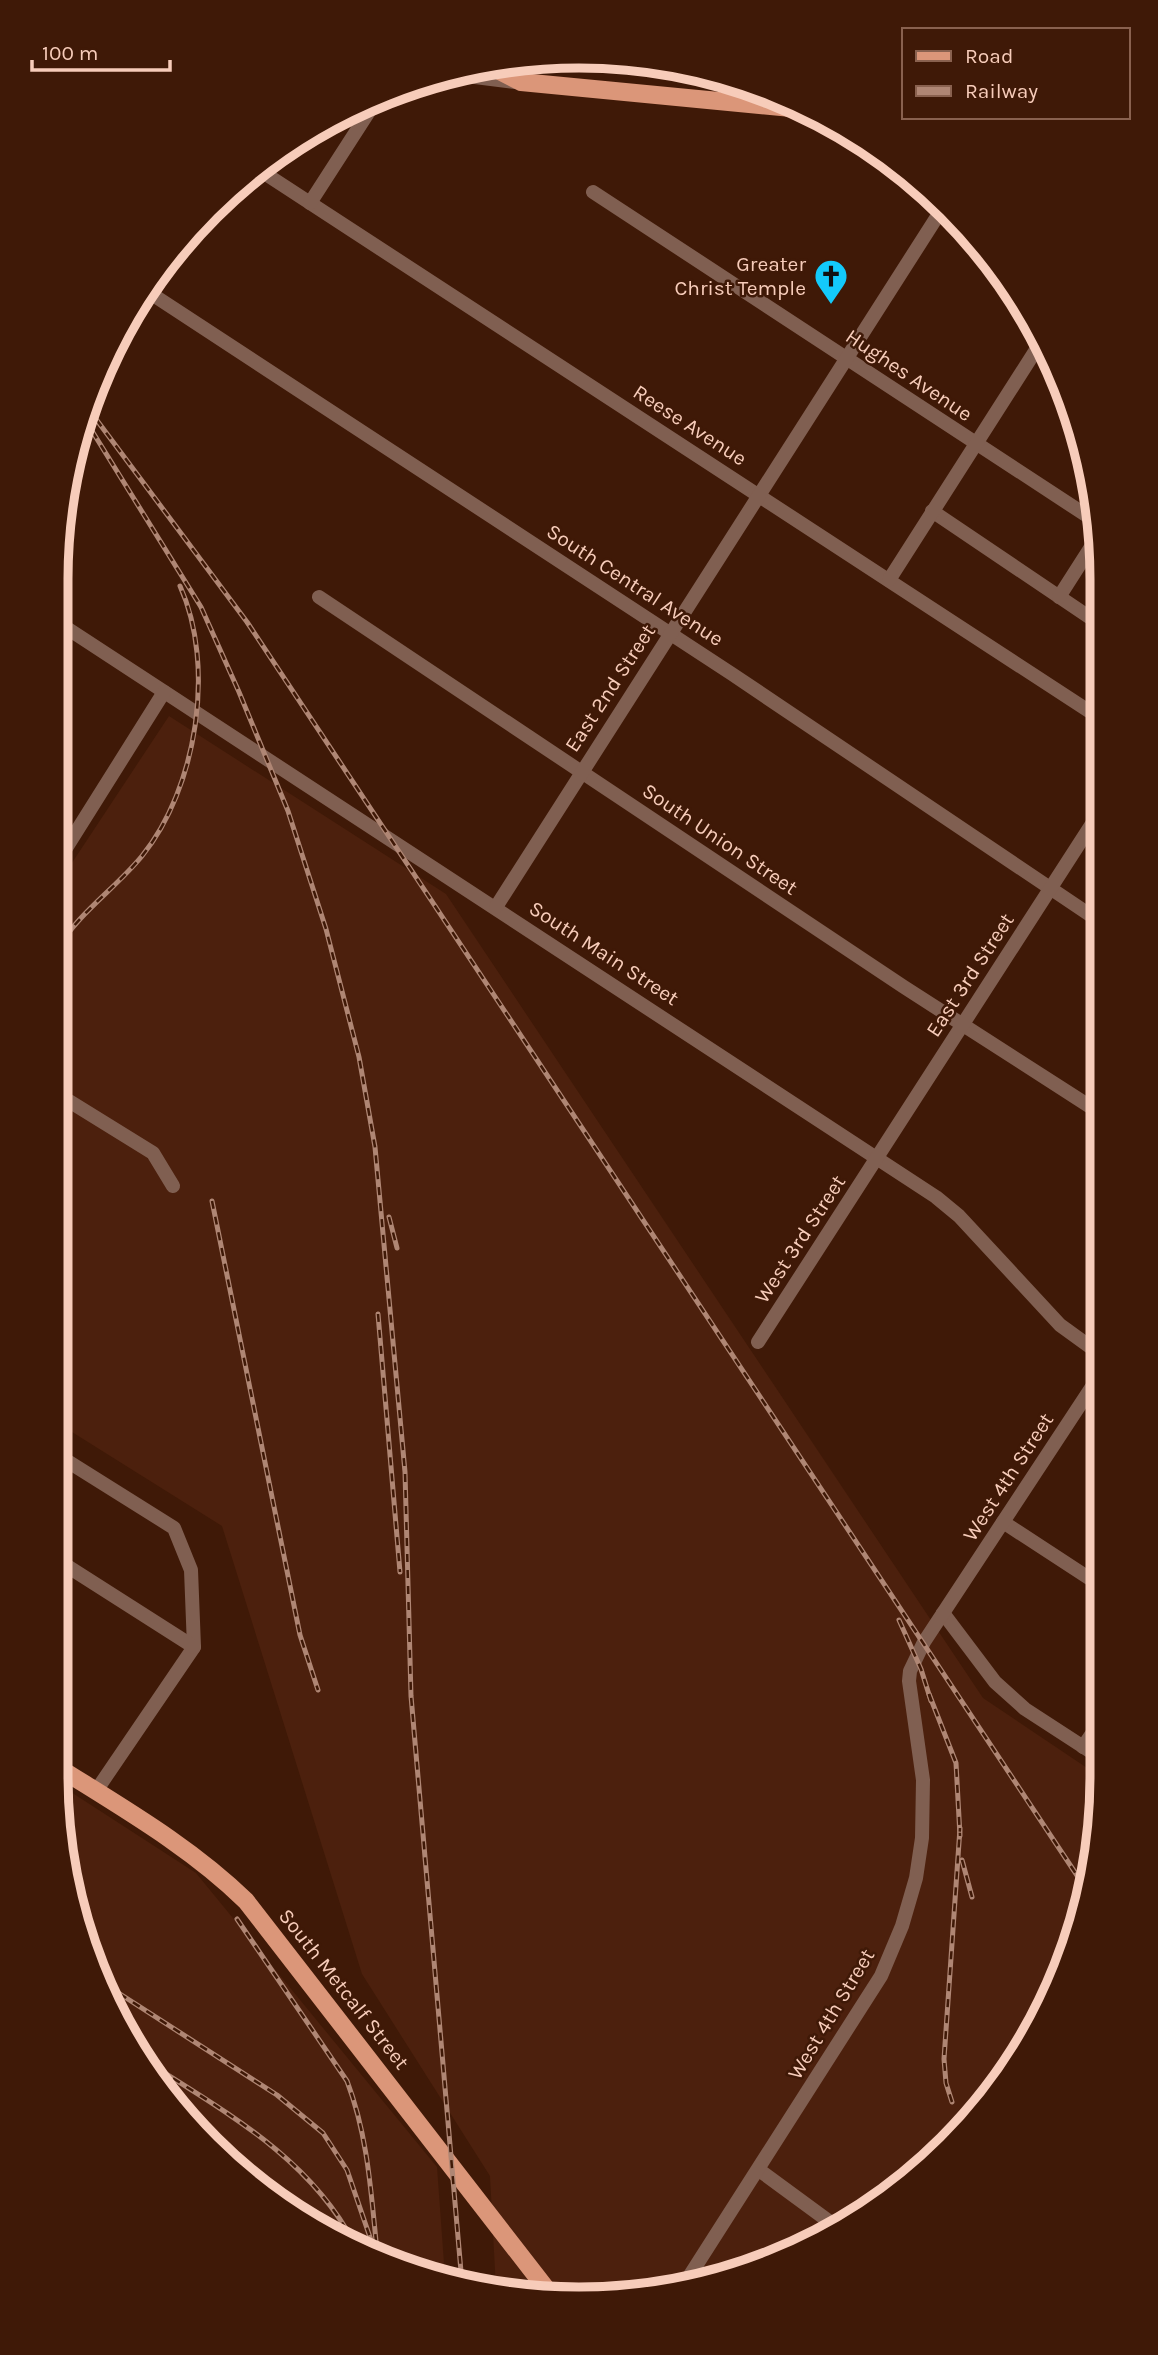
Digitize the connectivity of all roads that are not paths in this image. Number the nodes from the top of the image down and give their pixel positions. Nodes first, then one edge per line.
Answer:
1 (505, 74) edge
2 (482, 78) edge
3 (521, 82) junction
4 (769, 105) edge
5 (367, 115) edge
6 (267, 175) edge
7 (593, 192) dead end
8 (310, 203) junction
9 (938, 216) edge
10 (154, 295) edge
11 (1036, 350) edge
12 (847, 358) junction
13 (974, 443) junction
14 (759, 496) junction
15 (932, 511) junction
16 (1085, 515) edge
17 (1089, 550) edge
18 (889, 580) junction
19 (319, 597) dead end
20 (1059, 597) junction
21 (1090, 618) edge
22 (68, 629) edge
23 (670, 633) junction
24 (164, 692) junction
25 (1090, 712) edge
26 (582, 771) junction
27 (1090, 826) edge
28 (68, 844) edge
29 (1050, 889) junction
30 (496, 907) junction
31 (1090, 914) edge
32 (962, 1026) junction
33 (68, 1100) edge
34 (1090, 1107) edge
35 (877, 1159) junction
36 (173, 1186) dead end
37 (758, 1342) dead end
38 (1090, 1347) edge
39 (1090, 1390) edge
40 (68, 1461) edge
41 (1003, 1522) junction
42 (68, 1567) edge
43 (1090, 1579) edge
44 (943, 1613) junction
45 (194, 1647) junction
46 (1090, 1736) edge
47 (1083, 1746) junction
48 (1090, 1751) edge
49 (68, 1774) edge
50 (96, 1791) junction
51 (759, 2169) junction
52 (829, 2221) edge
53 (691, 2274) edge
54 (544, 2286) edge

1 - 3 main road
2 - 3 street
3 - 4 main road
5 - 8 street
6 - 8 street, Reese Avenue
7 - 12 street, Hughes Avenue
8 - 14 street, Reese Avenue
9 - 12 street, East 2nd Street
10 - 23 street, South Central Avenue
11 - 13 street
12 - 13 street, Hughes Avenue
12 - 14 street, East 2nd Street
13 - 15 street
13 - 16 street, Hughes Avenue
14 - 18 street, Reese Avenue
14 - 23 street, East 2nd Street
15 - 18 street
15 - 20 street
17 - 20 street
18 - 25 street, Reese Avenue
19 - 26 street, South Union Street
20 - 21 street
22 - 24 street, South Main Street
23 - 26 street, East 2nd Street
23 - 29 street, South Central Avenue
24 - 28 street
24 - 30 street, South Main Street
26 - 30 street, East 2nd Street
26 - 32 street, South Union Street
27 - 29 street, East 3rd Street
29 - 31 street, South Central Avenue
29 - 32 street, East 3rd Street
30 - 35 street, South Main Street
32 - 34 street, South Union Street
32 - 35 street, East 3rd Street
33 - 36 street
35 - 37 street, West 3rd Street
35 - 38 street, South Main Street
39 - 41 street, West 4th Street
40 - 45 street
41 - 43 street
41 - 44 street, West 4th Street
42 - 45 street
44 - 47 street
44 - 51 street, West 4th Street
45 - 50 street
46 - 47 street
47 - 48 street
49 - 50 main road, South Metcalf Street
50 - 54 main road, South Metcalf Street
51 - 52 street
51 - 53 street, West 4th Street

